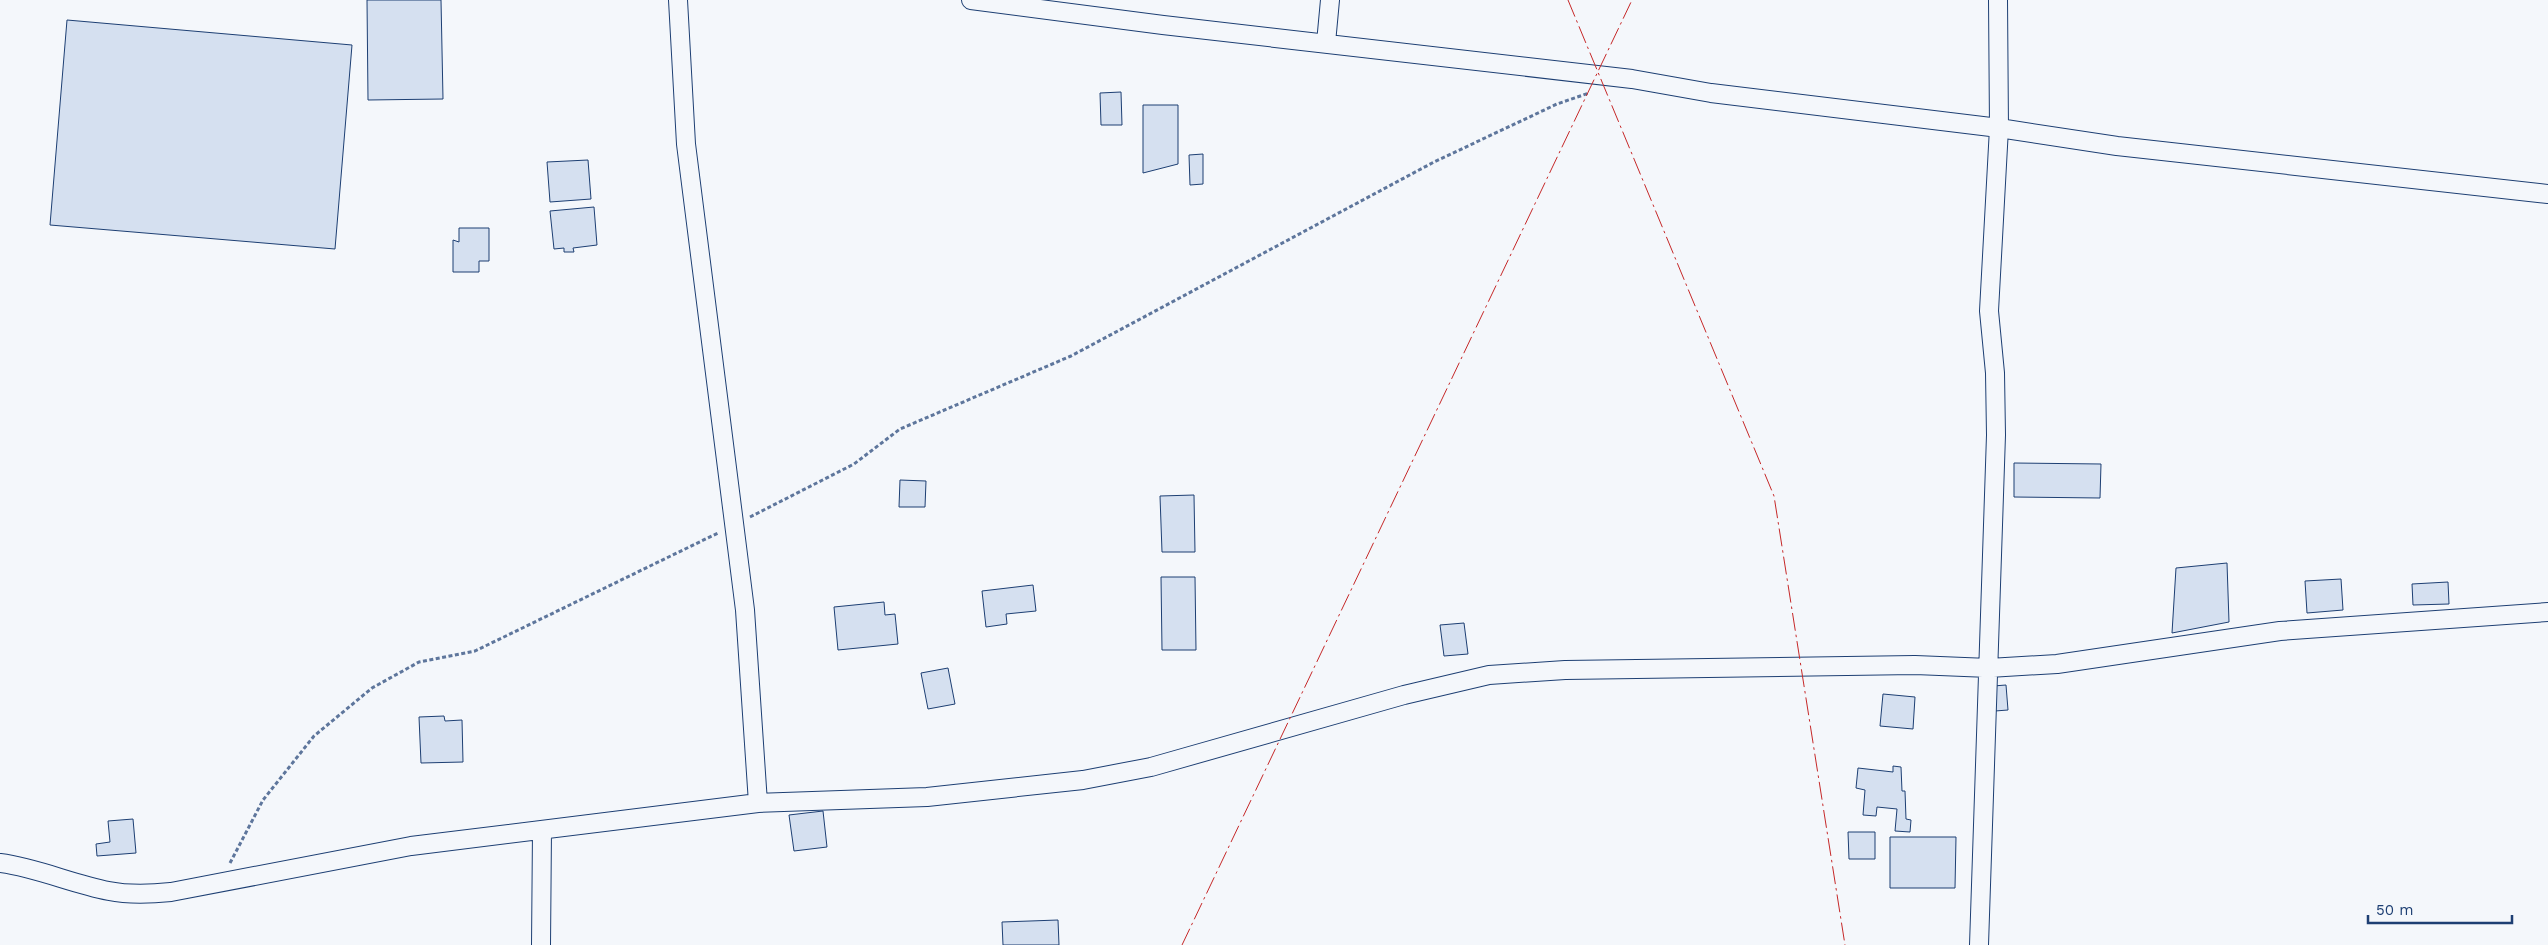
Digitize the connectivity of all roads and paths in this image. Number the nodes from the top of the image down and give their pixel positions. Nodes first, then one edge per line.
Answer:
1 (678, 0) edge
2 (971, 0) edge
3 (1330, 0) edge
4 (1998, 0) edge
5 (1326, 43) junction
6 (1594, 92) dead end
7 (1999, 128) junction
8 (2548, 194) edge
9 (734, 525) junction
10 (2548, 612) edge
11 (1989, 668) junction
12 (758, 804) junction
13 (542, 830) junction
14 (0, 863) edge
15 (220, 883) junction
16 (541, 945) edge
17 (1979, 945) edge

1 - 9 street
2 - 5 street
3 - 5 street
4 - 7 street
5 - 7 street
6 - 9 path
7 - 8 street
7 - 11 street
9 - 12 street
9 - 15 path
10 - 11 street
11 - 12 street
11 - 17 street
12 - 13 street
13 - 15 street
13 - 16 street
14 - 15 street

